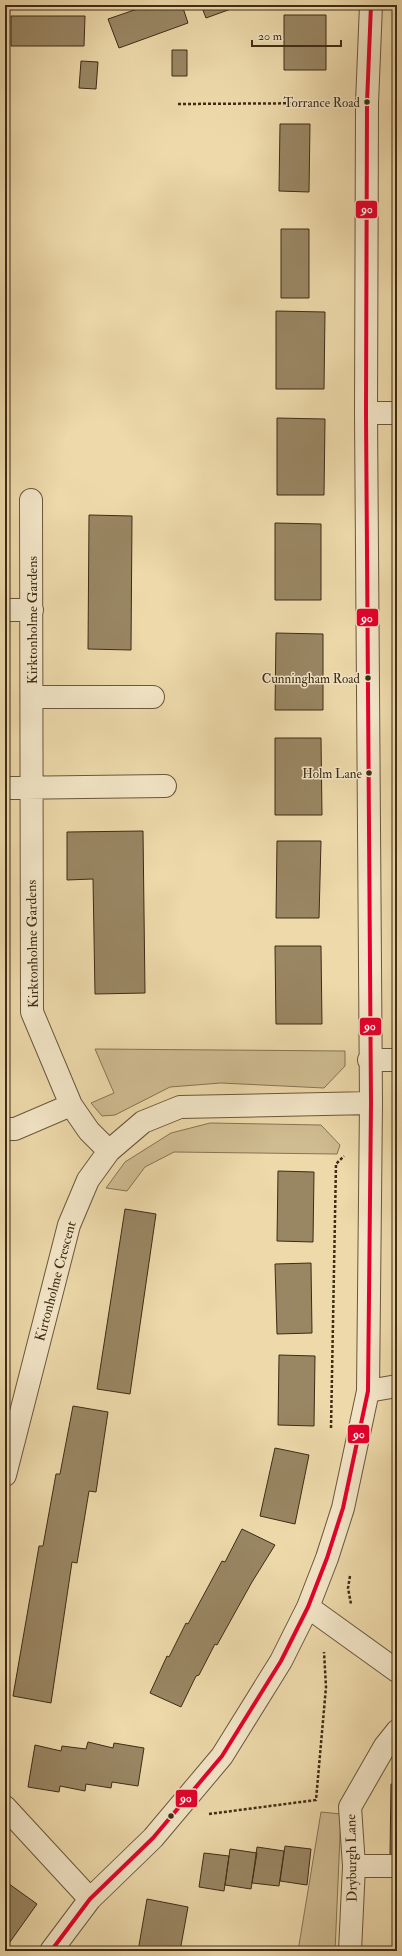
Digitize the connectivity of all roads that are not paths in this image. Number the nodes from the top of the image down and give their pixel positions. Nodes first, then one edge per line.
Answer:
1 (371, 5) edge
2 (366, 413) junction
3 (397, 413) edge
4 (31, 500) dead end
5 (5, 610) edge
6 (32, 610) junction
7 (33, 697) junction
8 (153, 697) dead end
9 (165, 786) dead end
10 (5, 788) edge
11 (31, 788) junction
12 (370, 1060) junction
13 (397, 1060) edge
14 (371, 1103) junction
15 (71, 1105) junction
16 (5, 1129) edge
17 (109, 1151) junction
18 (397, 1386) edge
19 (368, 1391) junction
20 (5, 1475) edge
21 (315, 1612) junction
22 (397, 1671) edge
23 (397, 1731) edge
24 (5, 1807) edge
25 (354, 1866) junction
26 (397, 1866) edge
27 (90, 1899) junction
28 (51, 1951) edge
29 (350, 1951) edge

1 - 2 street
2 - 3 street
2 - 12 street
4 - 6 street, Kirktonholme Gardens
5 - 6 street
6 - 7 street, Kirktonholme Gardens
7 - 8 street
7 - 11 street, Kirktonholme Gardens
9 - 11 street
10 - 11 street
11 - 15 street, Kirktonholme Gardens
12 - 13 street
12 - 14 street
14 - 17 street, Kirtonholme Crescent
14 - 19 street
15 - 16 street
15 - 17 street, Kirktonholme Gardens
17 - 20 street, Kirtonholme Crescent
18 - 19 street
19 - 21 street
21 - 22 street
21 - 27 street
23 - 25 street, Dryburgh Lane
24 - 27 street
25 - 26 street
25 - 29 street, Dryburgh Lane
27 - 28 street

